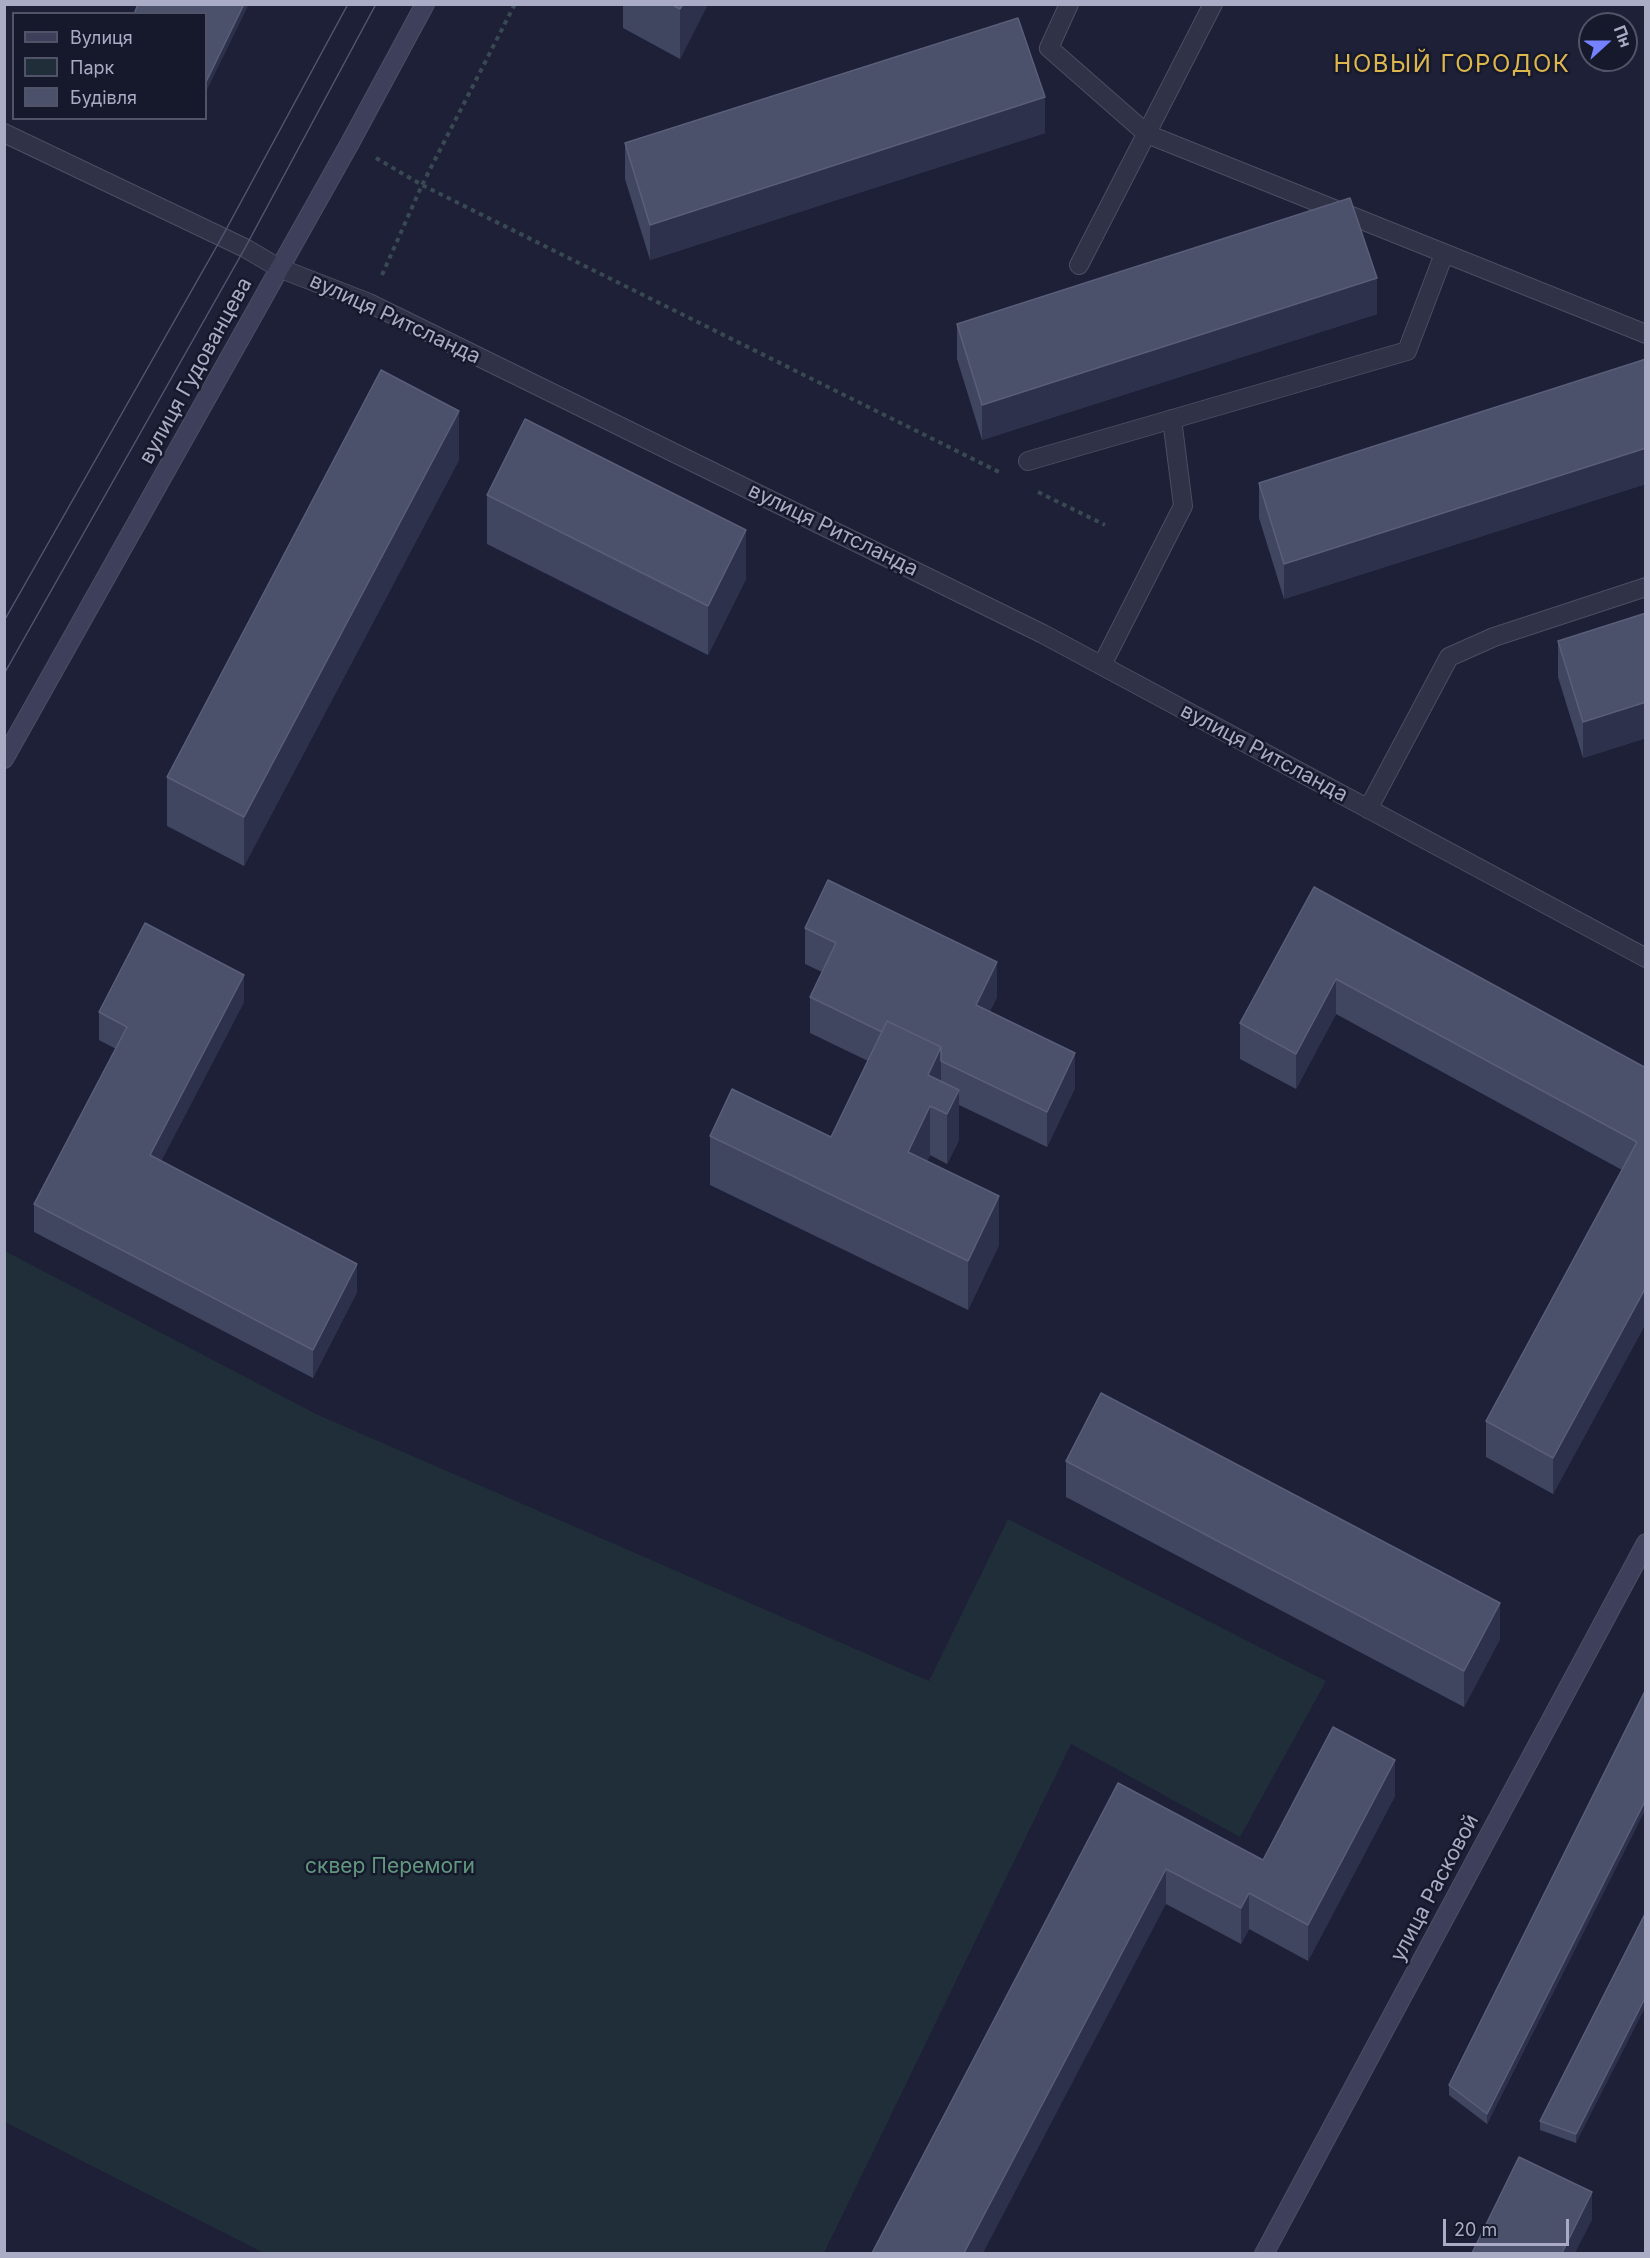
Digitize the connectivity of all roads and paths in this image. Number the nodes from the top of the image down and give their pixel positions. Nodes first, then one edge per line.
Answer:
1 (425, 4) edge
2 (515, 4) edge
3 (1069, 4) edge
4 (1213, 4) edge
5 (4, 133) edge
6 (1147, 134) junction
7 (350, 143) junction
8 (422, 185) junction
9 (1444, 254) junction
10 (1079, 265) dead end
11 (279, 268) junction
12 (369, 303) junction
13 (1646, 334) edge
14 (1172, 419) junction
15 (1028, 461) dead end
16 (1009, 477) dead end
17 (1030, 488) dead end
18 (1105, 525) dead end
19 (1646, 587) edge
20 (1102, 665) junction
21 (4, 759) edge
22 (1368, 809) junction
23 (1646, 958) edge
24 (1646, 1543) edge
25 (1264, 2253) edge

1 - 7 street, вулиця Гудованцева
2 - 8 path
3 - 6 street
4 - 6 street
5 - 11 street, вулиця Ритсланда
6 - 9 street
6 - 10 street
7 - 8 path
7 - 11 street, вулиця Гудованцева
8 - 12 path
8 - 16 path
9 - 13 street
9 - 14 street
11 - 12 street, вулиця Ритсланда
11 - 21 street, вулиця Гудованцева
12 - 20 street, вулиця Ритсланда
14 - 15 street
14 - 20 street
17 - 18 path
19 - 22 street
20 - 22 street, вулиця Ритсланда
22 - 23 street, вулиця Ритсланда
24 - 25 street, улица Расковой

